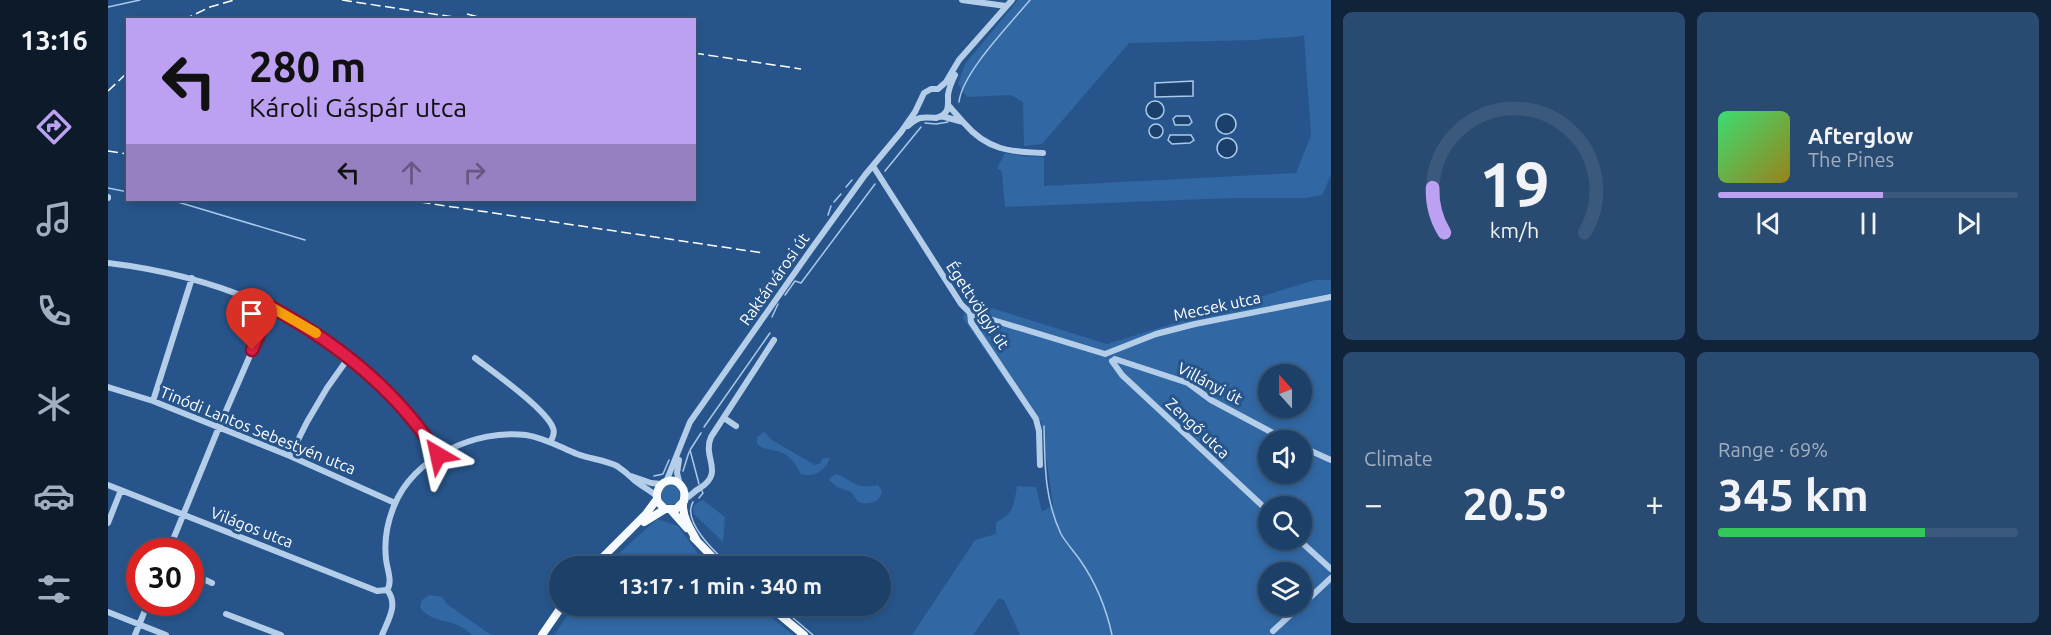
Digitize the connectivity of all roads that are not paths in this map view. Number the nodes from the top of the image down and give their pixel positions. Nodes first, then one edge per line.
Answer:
1 (962, 0) edge
2 (1011, 0) edge
3 (1006, 6) junction
4 (965, 56) junction
5 (938, 89) junction
6 (948, 97) junction
7 (920, 104) junction
8 (949, 106) junction
9 (927, 116) junction
10 (941, 116) junction
11 (964, 123) dead end
12 (901, 132) junction
13 (1043, 153) dead end
14 (873, 166) junction
15 (108, 263) edge
16 (192, 278) junction
17 (1331, 297) edge
18 (271, 307) junction
19 (969, 313) junction
20 (774, 340) dead end
21 (1111, 356) junction
22 (349, 357) junction
23 (475, 358) dead end
24 (108, 387) edge
25 (153, 401) junction
26 (724, 418) junction
27 (736, 426) dead end
28 (219, 427) junction
29 (1267, 430) edge
30 (551, 441) junction
31 (680, 447) junction
32 (1312, 451) edge
33 (438, 455) junction
34 (290, 456) junction
35 (1331, 460) edge
36 (1040, 465) dead end
37 (631, 476) junction
38 (664, 483) junction
39 (108, 485) edge
40 (681, 486) junction
41 (698, 488) junction
42 (121, 490) junction
43 (657, 498) junction
44 (684, 500) junction
45 (1258, 502) edge
46 (395, 503) junction
47 (668, 509) junction
48 (184, 515) junction
49 (108, 523) edge
50 (174, 538) edge
51 (697, 541) junction
52 (617, 544) junction
53 (1310, 550) edge
54 (604, 556) edge
55 (711, 556) edge
56 (1331, 569) edge
57 (1331, 578) edge
58 (204, 579) edge
59 (212, 583) dead end
60 (387, 590) junction
61 (1312, 595) edge
62 (108, 612) edge
63 (226, 614) dead end
64 (143, 616) edge
65 (555, 616) edge
66 (781, 616) edge
67 (1289, 616) edge
68 (140, 624) junction
69 (260, 627) junction
70 (1273, 631) dead end
71 (135, 635) edge
72 (166, 635) edge
73 (255, 635) edge
74 (281, 635) edge
75 (382, 635) edge
76 (542, 635) edge
77 (804, 635) edge

1 - 3 street
2 - 3 street, Raktárvárosi út
3 - 4 street, Raktárvárosi út
4 - 5 street, Raktárvárosi út
4 - 6 street, Raktárvárosi út
5 - 6 street
5 - 7 street, Raktárvárosi út
6 - 8 street, Raktárvárosi út
7 - 9 street
7 - 12 street, Raktárvárosi út
8 - 10 street
8 - 10 street, Raktárvárosi út
9 - 10 street
9 - 12 street, Raktárvárosi út
11 - 13 street
12 - 14 street, Raktárvárosi út
14 - 19 street, Égettvölgyi út
14 - 31 street, Raktárvárosi út
15 - 16 street
16 - 18 street
16 - 25 street
17 - 21 street, Mecsek utca
18 - 22 street
18 - 28 street
19 - 21 street, Villányi út
19 - 36 street, Égettvölgyi út
20 - 26 street
21 - 29 street, Villányi út
21 - 45 street, Zengő utca
22 - 33 street
22 - 34 street
23 - 30 street
24 - 25 street, Tinódi Lantos Sebestyén utca
25 - 28 street, Tinódi Lantos Sebestyén utca
26 - 27 street
26 - 41 street
28 - 34 street, Tinódi Lantos Sebestyén utca
28 - 48 street
30 - 33 street
30 - 37 street
31 - 38 street, Raktárvárosi út
31 - 40 street, Raktárvárosi út
32 - 35 street
33 - 46 street
34 - 46 street, Tinódi Lantos Sebestyén utca
37 - 38 street
37 - 43 street
38 - 40 main road
38 - 43 main road, Raktárvárosi út
39 - 42 street, Világos utca
40 - 41 street
40 - 44 main road, Raktárvárosi út
41 - 44 street
42 - 48 street, Világos utca
42 - 49 street
43 - 47 main road
43 - 52 main road, Raktárvárosi út
44 - 47 main road
44 - 51 main road, Raktárvárosi út
46 - 60 street
47 - 51 main road
47 - 52 main road
48 - 50 street
48 - 60 street, Világos utca
51 - 55 main road
52 - 54 main road
53 - 56 street
57 - 61 street
58 - 59 street
60 - 75 street
62 - 68 street
63 - 69 street
64 - 68 street
65 - 76 main road
66 - 77 main road
67 - 70 street
68 - 71 street
68 - 72 street
69 - 73 street
69 - 74 street

